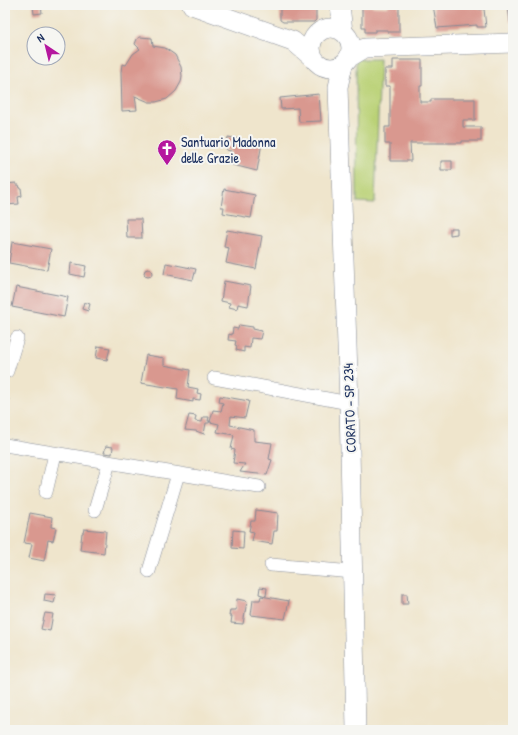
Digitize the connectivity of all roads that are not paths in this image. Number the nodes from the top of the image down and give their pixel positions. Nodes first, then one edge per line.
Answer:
1 (192, 5) edge
2 (336, 5) edge
3 (340, 5) edge
4 (320, 32) junction
5 (293, 41) junction
6 (513, 43) edge
7 (350, 48) junction
8 (319, 63) junction
9 (338, 87) junction
10 (17, 338) dead end
11 (5, 371) edge
12 (214, 378) dead end
13 (349, 403) junction
14 (5, 445) edge
15 (55, 454) junction
16 (109, 463) junction
17 (178, 474) junction
18 (259, 486) dead end
19 (46, 492) dead end
20 (95, 510) dead end
21 (271, 565) dead end
22 (149, 571) dead end
23 (353, 572) junction
24 (356, 730) edge

1 - 5 main road
2 - 4 main road
3 - 7 main road, CORATO - SP 234
4 - 5 main road
4 - 7 main road
4 - 8 main road
5 - 8 main road
6 - 7 main road
7 - 8 main road
7 - 9 main road, CORATO - SP 234
8 - 9 main road
9 - 13 main road, CORATO - SP 234
10 - 11 street
12 - 13 street
13 - 23 main road, CORATO - SP 234
14 - 15 street
15 - 16 street
15 - 19 street
16 - 17 street
16 - 20 street
17 - 18 street
17 - 22 street
21 - 23 street
23 - 24 main road, CORATO - SP 234

